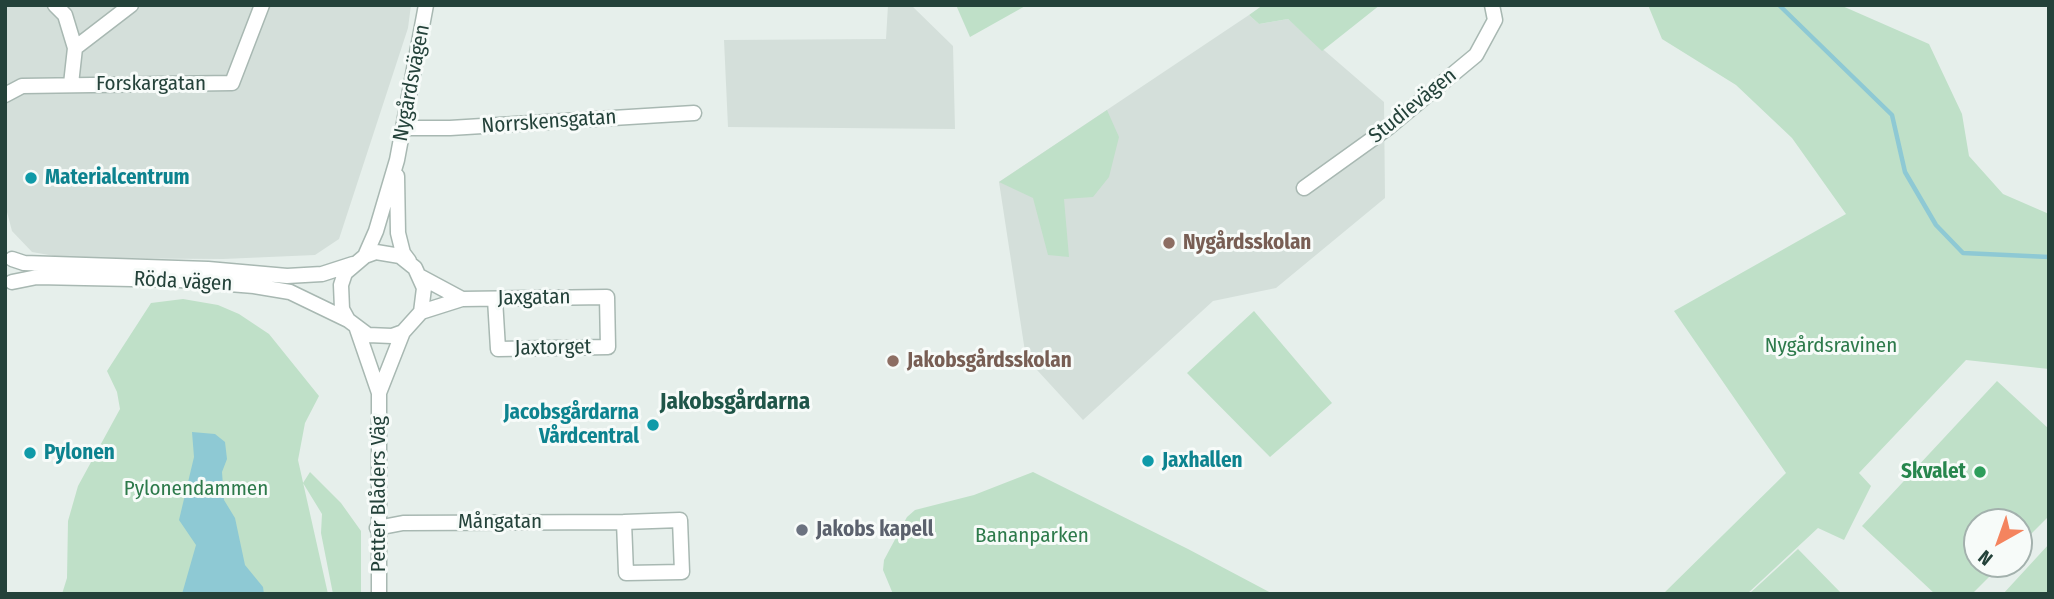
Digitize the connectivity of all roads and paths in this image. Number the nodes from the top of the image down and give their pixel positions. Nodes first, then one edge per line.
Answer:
1 (55, 5) edge
2 (131, 5) edge
3 (262, 5) edge
4 (426, 5) edge
5 (1492, 5) edge
6 (75, 48) junction
7 (71, 84) junction
8 (5, 95) edge
9 (694, 113) dead end
10 (404, 128) junction
11 (397, 160) junction
12 (1304, 188) dead end
13 (9, 255) edge
14 (359, 260) junction
15 (410, 262) junction
16 (421, 277) junction
17 (8, 285) edge
18 (607, 297) joint
19 (462, 299) junction
20 (495, 299) junction
21 (421, 312) junction
22 (353, 325) junction
23 (403, 332) junction
24 (379, 394) junction
25 (624, 522) junction
26 (377, 528) junction
27 (379, 594) edge

1 - 6 street, Forskargatan
2 - 6 street
3 - 7 street, Forskargatan
4 - 10 street, Nygårdsvägen
5 - 12 street, Studievägen
6 - 7 street, Forskargatan
7 - 8 street, Forskargatan
9 - 10 street, Norrskensgatan
10 - 11 street, Nygårdsvägen
11 - 14 street, Nygårdsvägen
11 - 15 street, Nygårdsvägen
13 - 14 street, Röda vägen
13 - 17 street
14 - 15 street
14 - 22 street
15 - 16 street
16 - 19 street, Jaxgatan
16 - 21 street
17 - 22 street, Röda vägen
18 - 20 street, Jaxgatan
18 - 20 street, Jaxtorget
19 - 20 street, Jaxgatan
19 - 21 street, Jaxgatan
21 - 23 street
22 - 23 street
22 - 24 street, Petter Blåders Väg
23 - 24 street, Petter Blåders Väg
24 - 26 street, Petter Blåders Väg
25 - 25 street, Mångatan
25 - 26 street, Mångatan
26 - 27 street, Petter Blåders Väg

